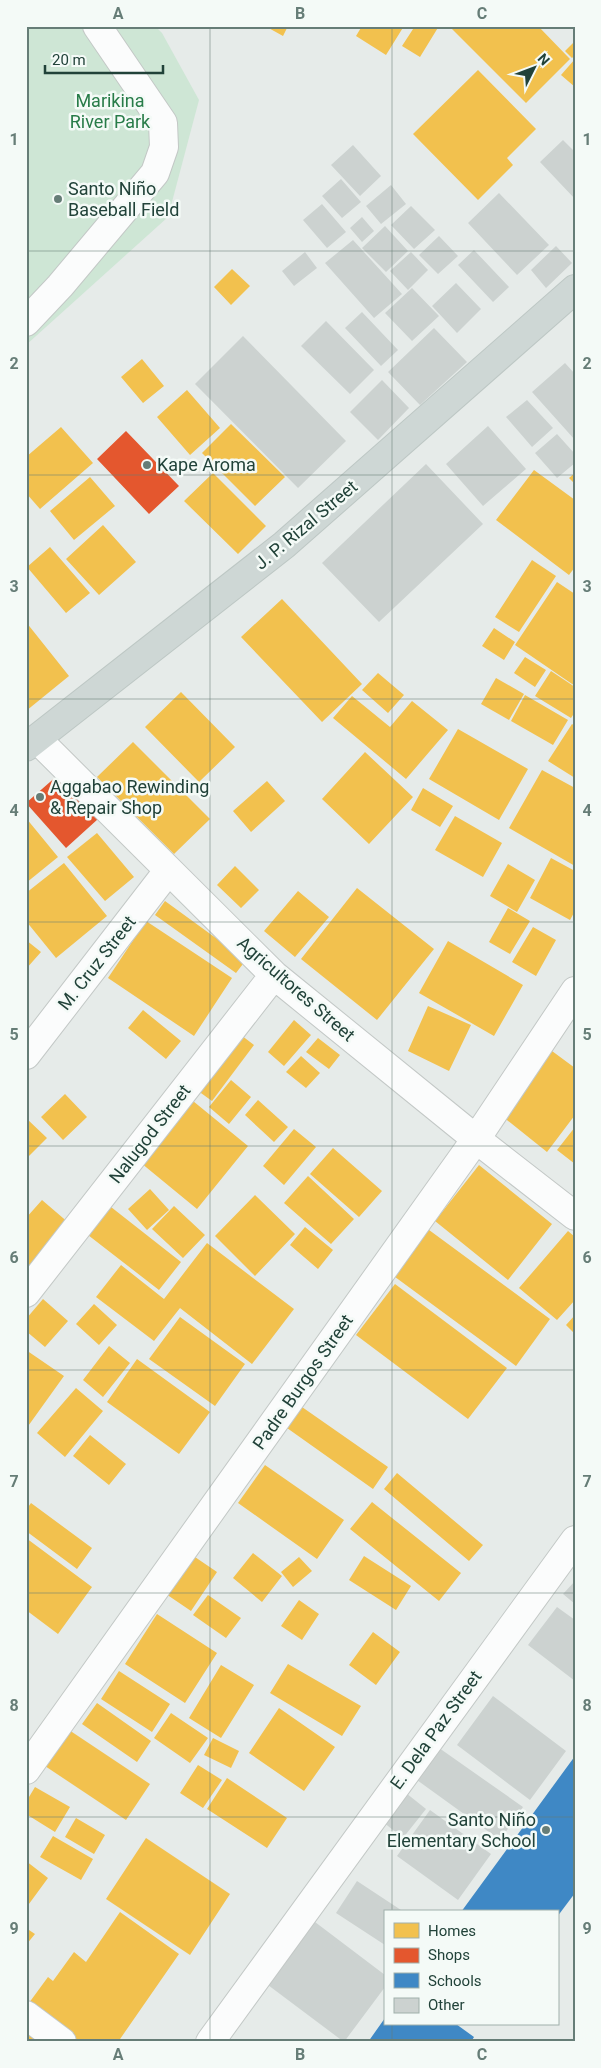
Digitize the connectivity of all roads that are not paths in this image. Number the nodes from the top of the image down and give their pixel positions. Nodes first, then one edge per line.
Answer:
1 (97, 26) edge
2 (575, 290) edge
3 (26, 322) edge
4 (32, 743) edge
5 (168, 871) junction
6 (274, 975) junction
7 (575, 991) edge
8 (26, 1055) edge
9 (476, 1139) junction
10 (575, 1216) edge
11 (26, 1293) edge
12 (575, 1540) edge
13 (26, 1770) edge
14 (26, 2015) edge
15 (62, 2042) edge
16 (210, 2042) edge

1 - 3 street
2 - 4 main road, J. P. Rizal Street
4 - 5 street, Agricultores Street
5 - 6 street, Agricultores Street
5 - 8 street, M. Cruz Street
6 - 9 street, Agricultores Street
6 - 11 street, Nalugod Street
7 - 9 street, Padre Burgos Street
9 - 10 street, Agricultores Street
9 - 13 street, Padre Burgos Street
12 - 16 street, E. Dela Paz Street
14 - 15 street

